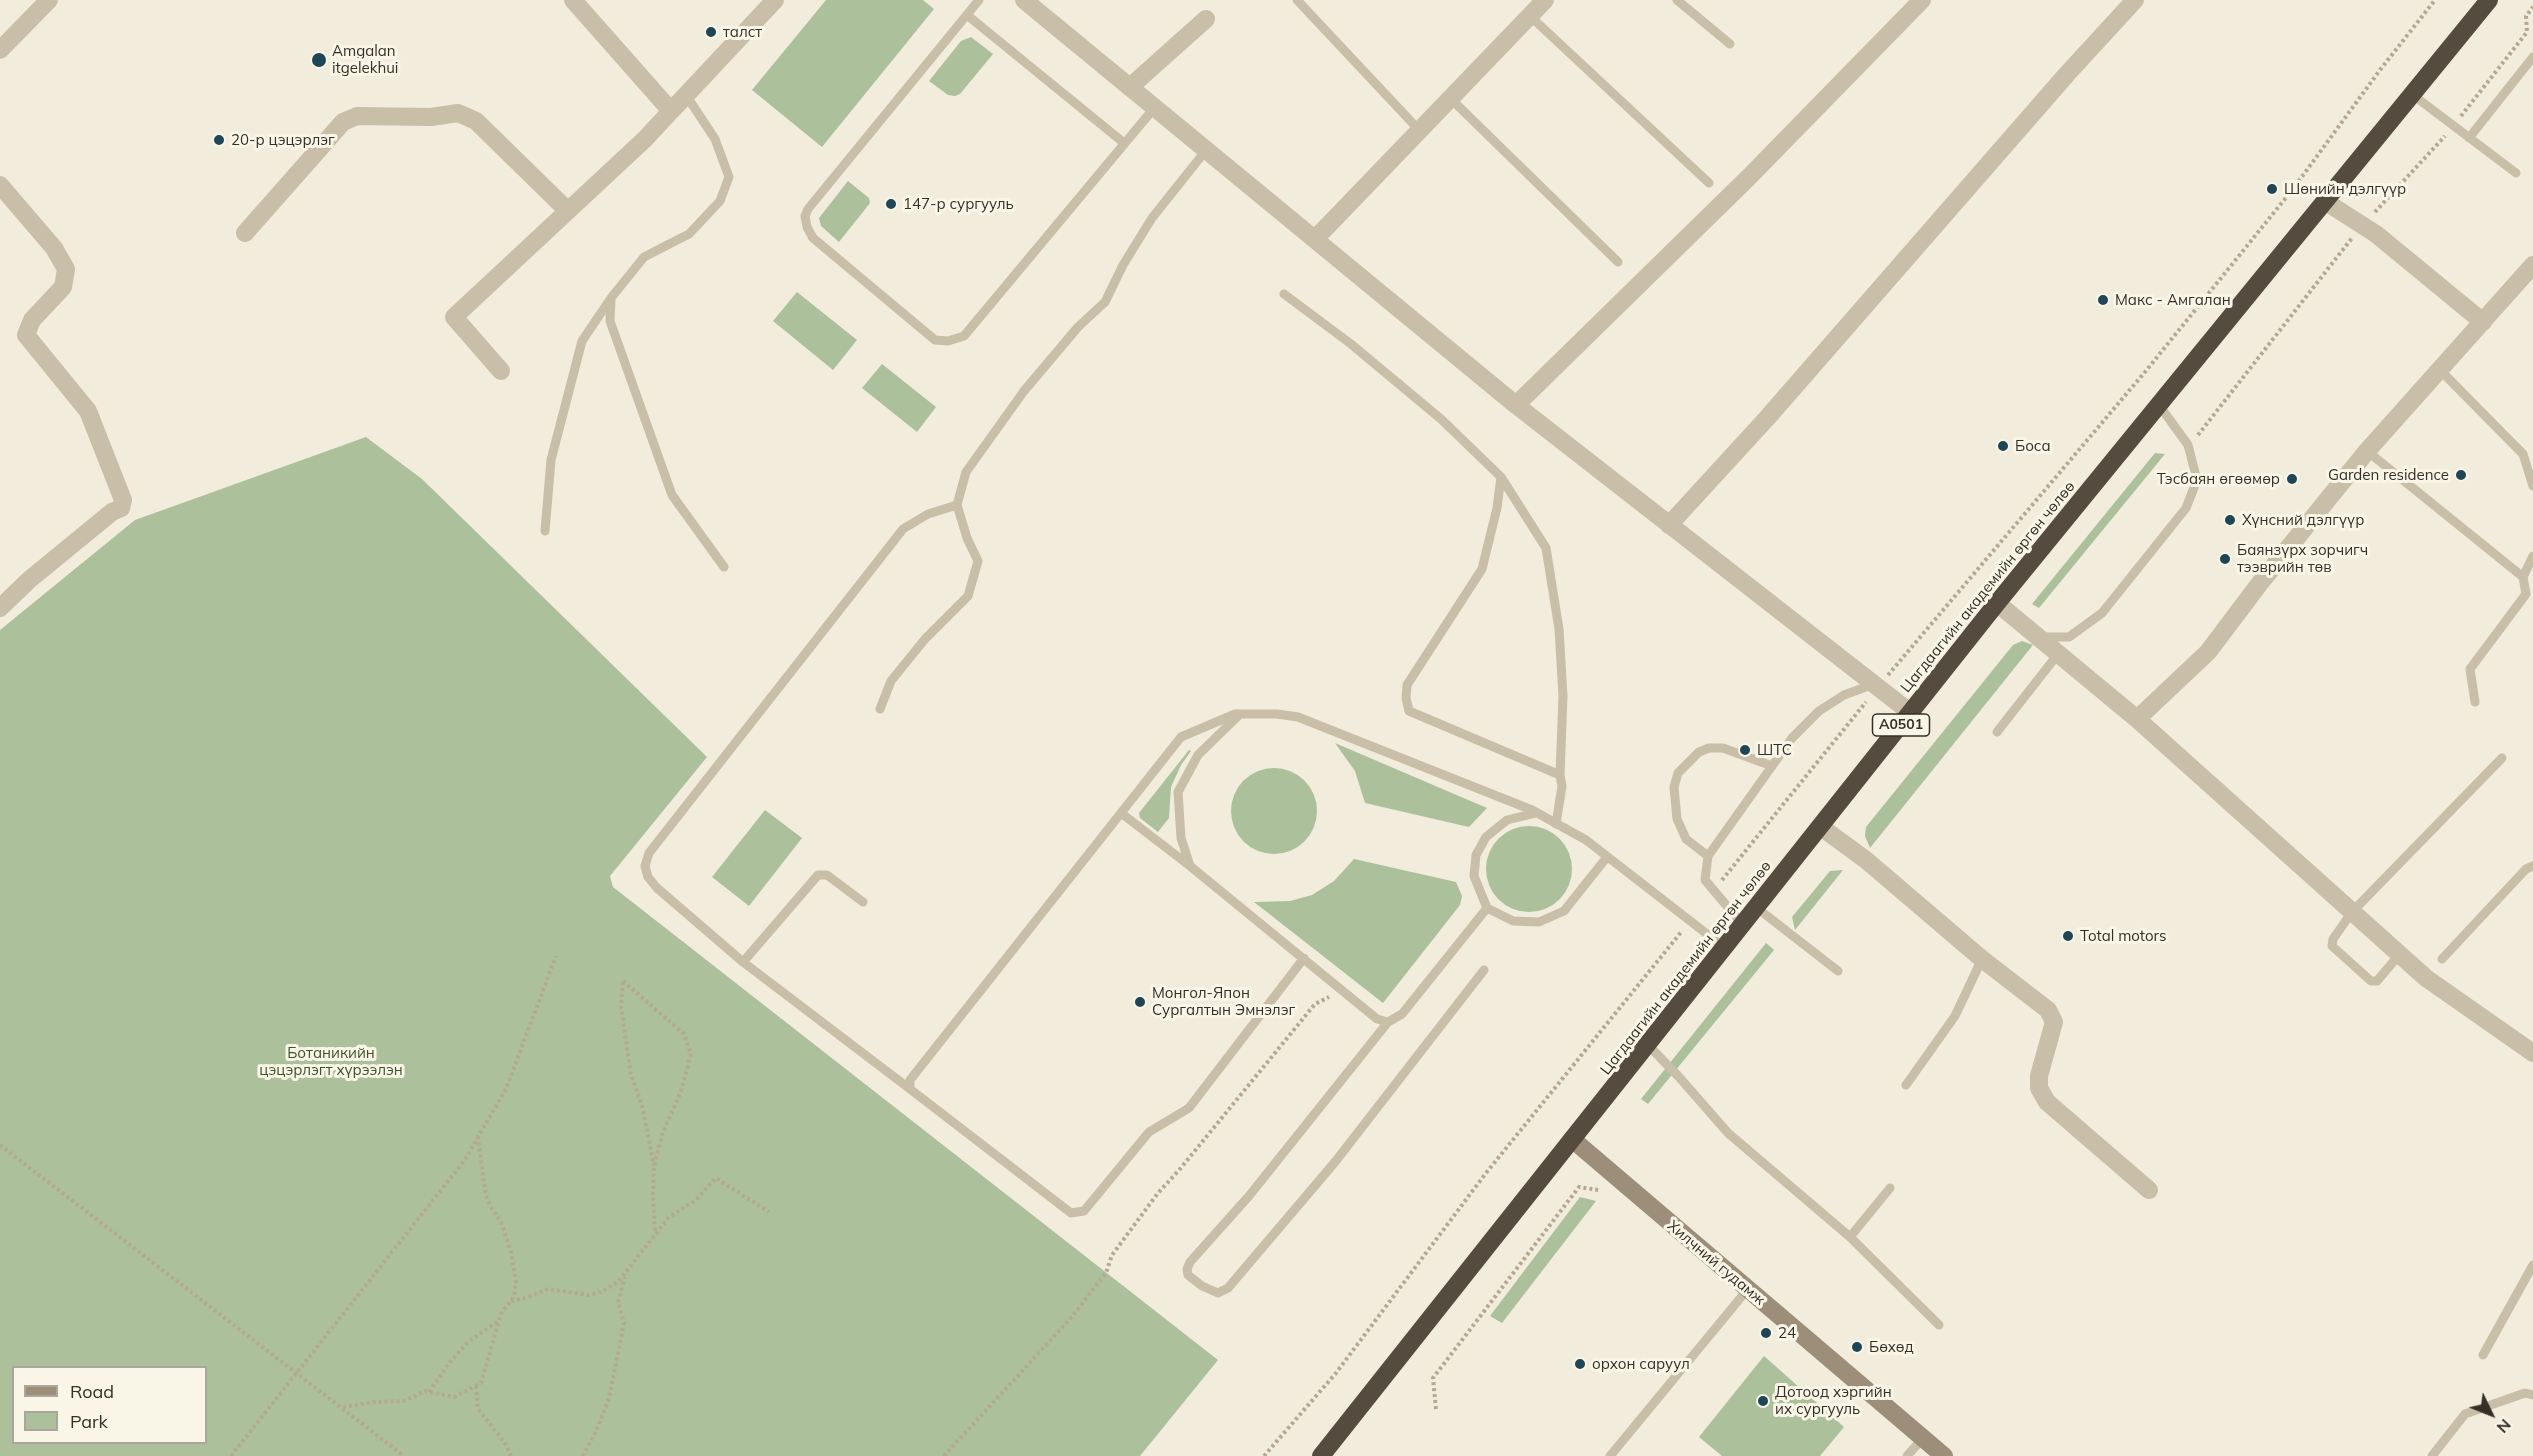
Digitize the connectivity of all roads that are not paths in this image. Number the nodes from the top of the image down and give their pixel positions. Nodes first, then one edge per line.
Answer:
1 (49, 0) edge
2 (573, 0) edge
3 (775, 0) edge
4 (979, 0) edge
5 (1297, 0) edge
6 (1545, 0) edge
7 (1677, 0) edge
8 (1922, 0) edge
9 (2135, 0) edge
10 (2489, 0) edge
11 (1028, 1) edge
12 (967, 15) junction
13 (1530, 16) junction
14 (1206, 19) dead end
15 (1730, 44) dead end
16 (0, 50) edge
17 (2533, 57) edge
18 (1131, 86) junction
19 (686, 95) junction
20 (2413, 95) junction
21 (1450, 98) junction
22 (1155, 106) junction
23 (670, 111) junction
24 (1419, 130) junction
25 (2469, 138) junction
26 (1124, 143) junction
27 (1207, 149) junction
28 (2516, 173) dead end
29 (1709, 183) dead end
30 (0, 185) edge
31 (2326, 202) junction
32 (568, 211) junction
33 (245, 233) dead end
34 (1315, 239) junction
35 (1618, 262) dead end
36 (2533, 265) edge
37 (1284, 294) dead end
38 (611, 297) junction
39 (2483, 322) junction
40 (2440, 370) junction
41 (501, 371) dead end
42 (1516, 405) junction
43 (2159, 405) junction
44 (2367, 451) junction
45 (1501, 477) junction
46 (2533, 486) edge
47 (957, 506) junction
48 (1669, 525) junction
49 (545, 531) dead end
50 (2533, 556) edge
51 (724, 567) dead end
52 (2523, 577) junction
53 (1997, 603) junction
54 (0, 608) edge
55 (2039, 638) junction
56 (2058, 654) junction
57 (1876, 685) junction
58 (2475, 702) dead end
59 (880, 709) dead end
60 (1911, 713) junction
61 (1240, 714) junction
62 (2137, 719) junction
63 (1997, 732) dead end
64 (2502, 758) dead end
65 (1772, 766) junction
66 (1560, 775) junction
67 (1121, 813) junction
68 (1536, 813) junction
69 (1556, 824) junction
70 (1821, 827) junction
71 (1708, 856) junction
72 (1607, 857) junction
73 (1190, 866) junction
74 (2533, 866) edge
75 (863, 902) dead end
76 (1487, 908) junction
77 (1757, 908) junction
78 (2352, 912) junction
79 (1743, 925) junction
80 (1725, 948) junction
81 (2399, 955) junction
82 (1304, 958) junction
83 (1982, 959) junction
84 (2442, 959) dead end
85 (743, 962) junction
86 (1484, 970) dead end
87 (1838, 971) dead end
88 (1388, 1022) junction
89 (1648, 1045) junction
90 (2533, 1053) edge
91 (1906, 1085) dead end
92 (910, 1089) junction
93 (1572, 1139) junction
94 (1890, 1188) dead end
95 (2149, 1190) dead end
96 (1851, 1237) junction
97 (2533, 1265) edge
98 (1747, 1290) junction
99 (1940, 1324) dead end
100 (2483, 1355) dead end
101 (2533, 1395) edge
102 (1923, 1438) junction
103 (1321, 1456) edge
104 (1611, 1456) edge
105 (1907, 1456) edge
106 (1944, 1456) edge
107 (2432, 1456) edge

1 - 16 street
2 - 23 street
3 - 19 street
4 - 12 lane
5 - 24 lane
6 - 13 street
7 - 15 lane
8 - 42 street
9 - 48 street
10 - 20 highway, Цагдаагийн академийн өргөн чөлөө / A0501
11 - 18 street
12 - 26 lane
12 - 26 lane
13 - 21 street
13 - 29 lane
14 - 18 street
17 - 25 lane
18 - 22 street
19 - 23 street
19 - 38 lane
20 - 25 lane
20 - 31 highway, Цагдаагийн академийн өргөн чөлөө / A0501
21 - 24 street
21 - 35 lane
22 - 26 lane
22 - 27 street
23 - 32 street
24 - 34 street
25 - 28 lane
27 - 34 street
27 - 47 lane
30 - 54 street
31 - 39 street
31 - 43 highway, Цагдаагийн академийн өргөн чөлөө / A0501
32 - 33 street
32 - 41 street
34 - 42 street
36 - 39 street
37 - 45 lane
38 - 49 lane
38 - 51 lane
39 - 40 street
40 - 44 street
40 - 46 lane
42 - 48 street
43 - 53 highway, Цагдаагийн академийн өргөн чөлөө / A0501
43 - 55 lane
44 - 52 lane
44 - 62 street
45 - 66 lane
45 - 66 lane
47 - 59 lane
47 - 85 lane
48 - 57 street
50 - 52 lane
52 - 58 lane
53 - 55 street
53 - 60 highway, Цагдаагийн академийн өргөн чөлөө / A0501
55 - 56 street
56 - 62 street
56 - 63 lane
57 - 60 street
57 - 65 lane
60 - 70 highway, Цагдаагийн академийн өргөн чөлөө / A0501
61 - 67 lane
61 - 68 lane
61 - 73 lane
62 - 78 street
64 - 78 lane
65 - 71 lane
65 - 71 lane
66 - 69 lane
67 - 73 lane
67 - 92 lane
68 - 69 lane
68 - 76 lane
69 - 72 lane
70 - 77 highway, Цагдаагийн академийн өргөн чөлөө / A0501
70 - 83 street
71 - 79 lane
72 - 76 lane
72 - 80 lane
73 - 82 lane
74 - 84 lane
75 - 85 lane
76 - 88 lane
77 - 79 highway, Цагдаагийн академийн өргөн чөлөө / A0501
77 - 87 lane
78 - 81 street
78 - 81 lane
79 - 80 highway, Цагдаагийн академийн өргөн чөлөө / A0501
80 - 89 highway, Цагдаагийн академийн өргөн чөлөө / A0501
81 - 90 street
82 - 88 lane
82 - 92 lane
83 - 91 lane
83 - 95 street
85 - 92 lane
86 - 88 lane
89 - 93 highway, Цагдаагийн академийн өргөн чөлөө / A0501
89 - 96 lane
93 - 98 main road, Хилчний гудамж
93 - 103 highway, Цагдаагийн академийн өргөн чөлөө / A0501
94 - 96 lane
96 - 99 lane
97 - 100 lane
98 - 102 main road, Хилчний гудамж
98 - 104 lane
101 - 107 lane
102 - 105 lane
102 - 106 main road, Хилчний гудамж

